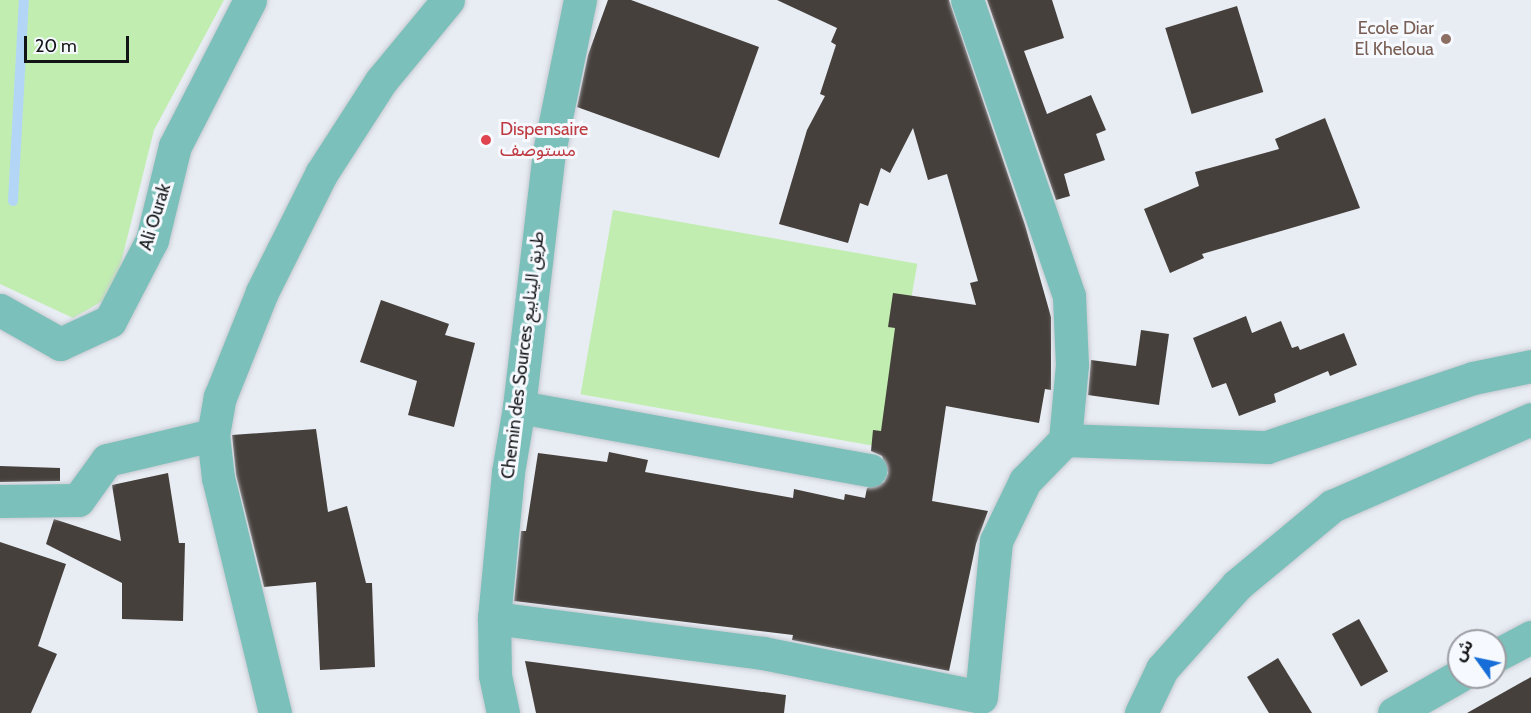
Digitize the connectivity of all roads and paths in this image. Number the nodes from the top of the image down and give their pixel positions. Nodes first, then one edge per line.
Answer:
1 (250, 0) edge
2 (448, 0) edge
3 (580, 0) edge
4 (967, 0) edge
5 (0, 310) edge
6 (1531, 366) edge
7 (519, 407) junction
8 (1531, 419) edge
9 (213, 435) junction
10 (1065, 440) junction
11 (870, 471) dead end
12 (0, 501) edge
13 (494, 618) junction
14 (1531, 637) edge
15 (1507, 650) edge
16 (1447, 683) edge
17 (274, 713) edge
18 (502, 713) edge
19 (1142, 713) edge
20 (1394, 713) edge

1 - 5 street, Ali Ourak
2 - 9 street
3 - 7 street, Chemin des Sources طريق الينابيع
4 - 10 street
6 - 10 street
7 - 11 street
7 - 13 street, Chemin des Sources طريق الينابيع
8 - 19 street
9 - 12 street
9 - 17 street
10 - 13 street
13 - 18 street, Chemin des Sources طريق الينابيع
14 - 15 street
16 - 20 street

